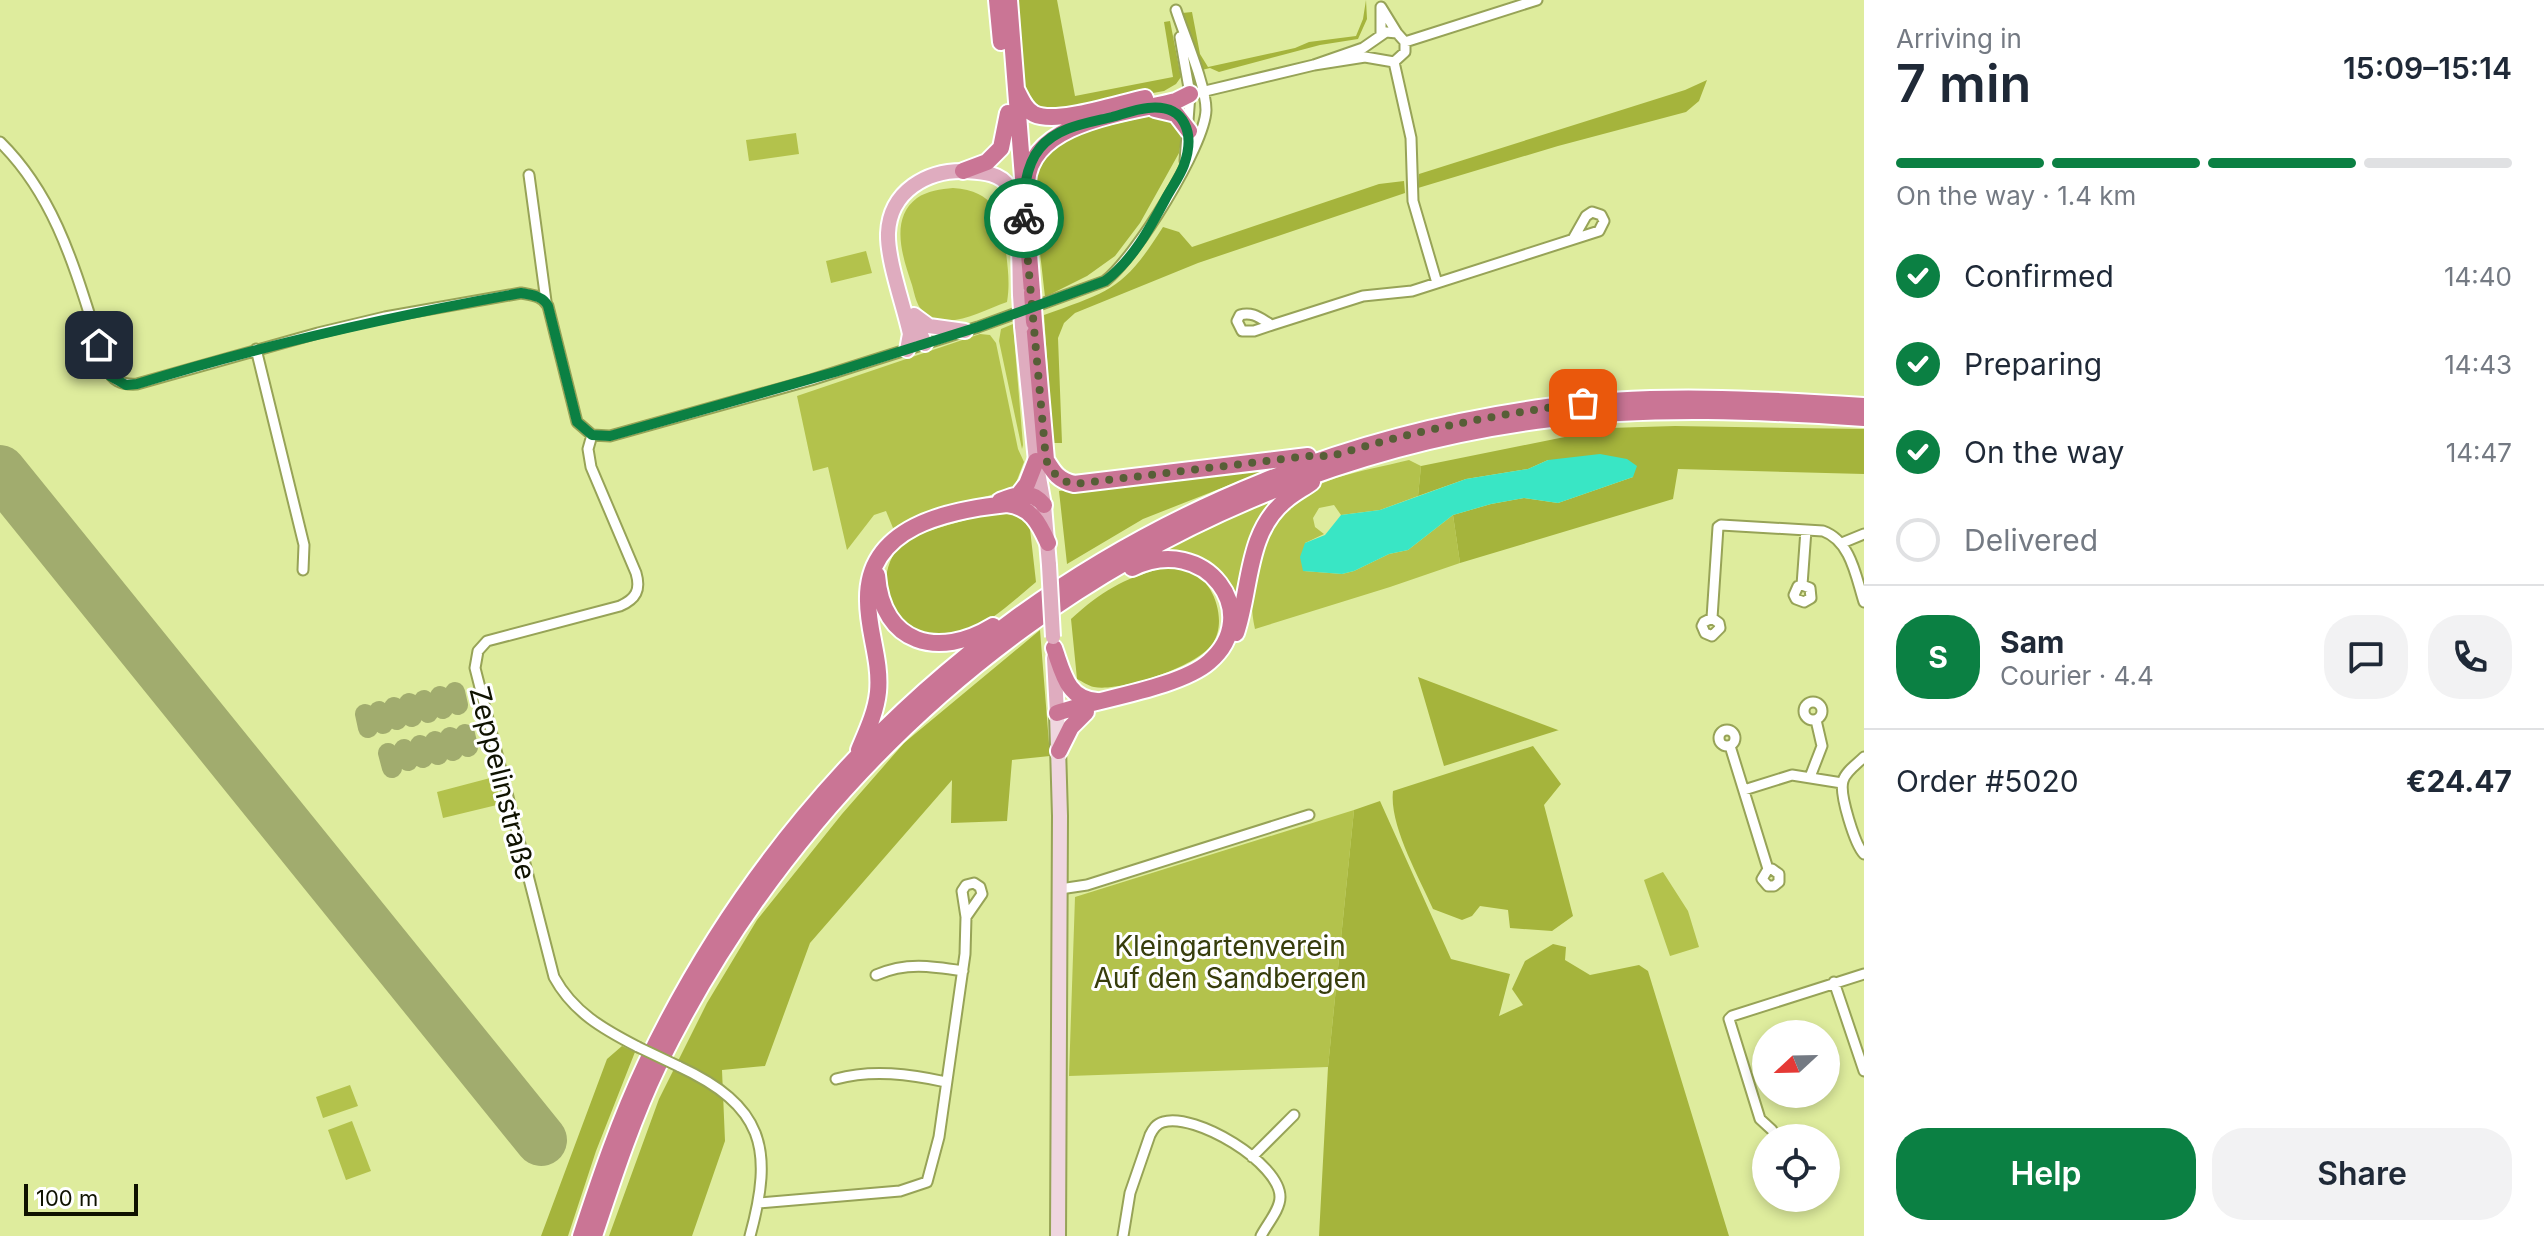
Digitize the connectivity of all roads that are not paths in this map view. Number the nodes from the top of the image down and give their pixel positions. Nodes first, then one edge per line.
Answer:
1 (997, 0) edge
2 (1009, 0) edge
3 (1537, 0) edge
4 (1380, 4) edge
5 (1397, 33) junction
6 (1379, 37) junction
7 (1405, 42) junction
8 (1380, 58) junction
9 (1394, 62) junction
10 (1314, 65) junction
11 (1014, 84) junction
12 (1196, 93) junction
13 (1150, 108) junction
14 (1008, 113) junction
15 (1189, 131) junction
16 (0, 142) edge
17 (1184, 164) junction
18 (963, 171) junction
19 (529, 175) dead end
20 (1019, 202) junction
21 (1573, 239) dead end
22 (898, 282) junction
23 (1437, 283) junction
24 (546, 301) junction
25 (910, 310) junction
26 (1272, 325) dead end
27 (965, 331) junction
28 (925, 344) junction
29 (256, 349) junction
30 (907, 350) junction
31 (1864, 406) edge
32 (1864, 418) edge
33 (592, 435) junction
34 (1041, 460) junction
35 (1332, 463) junction
36 (1020, 493) junction
37 (1044, 505) junction
38 (987, 506) junction
39 (1806, 530) junction
40 (1864, 534) edge
41 (1048, 543) junction
42 (1842, 543) junction
43 (877, 561) junction
44 (303, 570) dead end
45 (1802, 585) dead end
46 (1067, 597) junction
47 (1864, 602) edge
48 (1023, 612) junction
49 (1712, 618) dead end
50 (1054, 643) junction
51 (1102, 701) junction
52 (1086, 712) junction
53 (1057, 713) junction
54 (1816, 720) dead end
55 (1730, 746) dead end
56 (1060, 754) junction
57 (1864, 757) edge
58 (855, 758) junction
59 (1810, 777) junction
60 (1842, 783) junction
61 (1744, 790) junction
62 (1309, 815) dead end
63 (1864, 854) edge
64 (1768, 869) dead end
65 (1060, 889) junction
66 (966, 917) dead end
67 (963, 971) junction
68 (1864, 974) edge
69 (876, 975) dead end
70 (1834, 982) junction
71 (1864, 1071) edge
72 (836, 1079) dead end
73 (946, 1082) junction
74 (1294, 1115) dead end
75 (1765, 1124) edge
76 (1252, 1157) junction
77 (759, 1203) junction
78 (581, 1236) edge
79 (594, 1236) edge
80 (750, 1236) edge
81 (1058, 1236) edge
82 (1123, 1236) edge
83 (1261, 1236) edge

1 - 14 highway
2 - 11 highway
3 - 7 street
4 - 5 street
4 - 6 street
5 - 6 street
5 - 7 street
6 - 8 street
6 - 10 street
7 - 9 street
8 - 9 street
8 - 10 street
9 - 23 street
10 - 12 street
11 - 12 highway
11 - 20 highway
12 - 12 street
12 - 13 highway
12 - 15 street
12 - 17 street
13 - 15 highway
13 - 20 highway
14 - 18 highway
14 - 20 highway
15 - 17 street
16 - 29 street
17 - 27 street
18 - 20 main road
18 - 22 main road
19 - 24 street, Zeppelinstraße
20 - 34 highway, bridge
21 - 23 street
22 - 25 main road
22 - 30 main road
23 - 26 street
24 - 29 street
24 - 33 street, Zeppelinstraße
25 - 27 main road
25 - 28 main road
27 - 28 street
28 - 30 street
29 - 44 street
30 - 33 street
31 - 35 highway
32 - 35 highway
33 - 77 street, Zeppelinstraße, bridge
34 - 35 highway
34 - 36 highway
34 - 37 main road
35 - 46 highway
35 - 48 highway
35 - 52 highway
36 - 37 highway
36 - 38 highway
37 - 41 main road
38 - 41 highway
38 - 43 highway
39 - 42 street
39 - 45 street
39 - 49 street
40 - 42 street
41 - 50 main road, bridge
42 - 47 street
43 - 48 highway
43 - 58 highway
46 - 51 highway
46 - 79 highway
48 - 58 highway
50 - 51 highway
50 - 53 main road
51 - 53 highway
52 - 53 highway
52 - 56 highway
53 - 56 main road
54 - 59 street
55 - 61 street
56 - 65 main road
57 - 60 street
58 - 78 highway
59 - 60 street
59 - 61 street
60 - 63 street
61 - 64 street
62 - 65 street
65 - 81 main road
66 - 67 street
67 - 69 street
67 - 73 street
68 - 70 street
70 - 71 street
70 - 75 street
72 - 73 street
73 - 77 street
74 - 76 street
76 - 82 street
76 - 83 street
77 - 80 street

